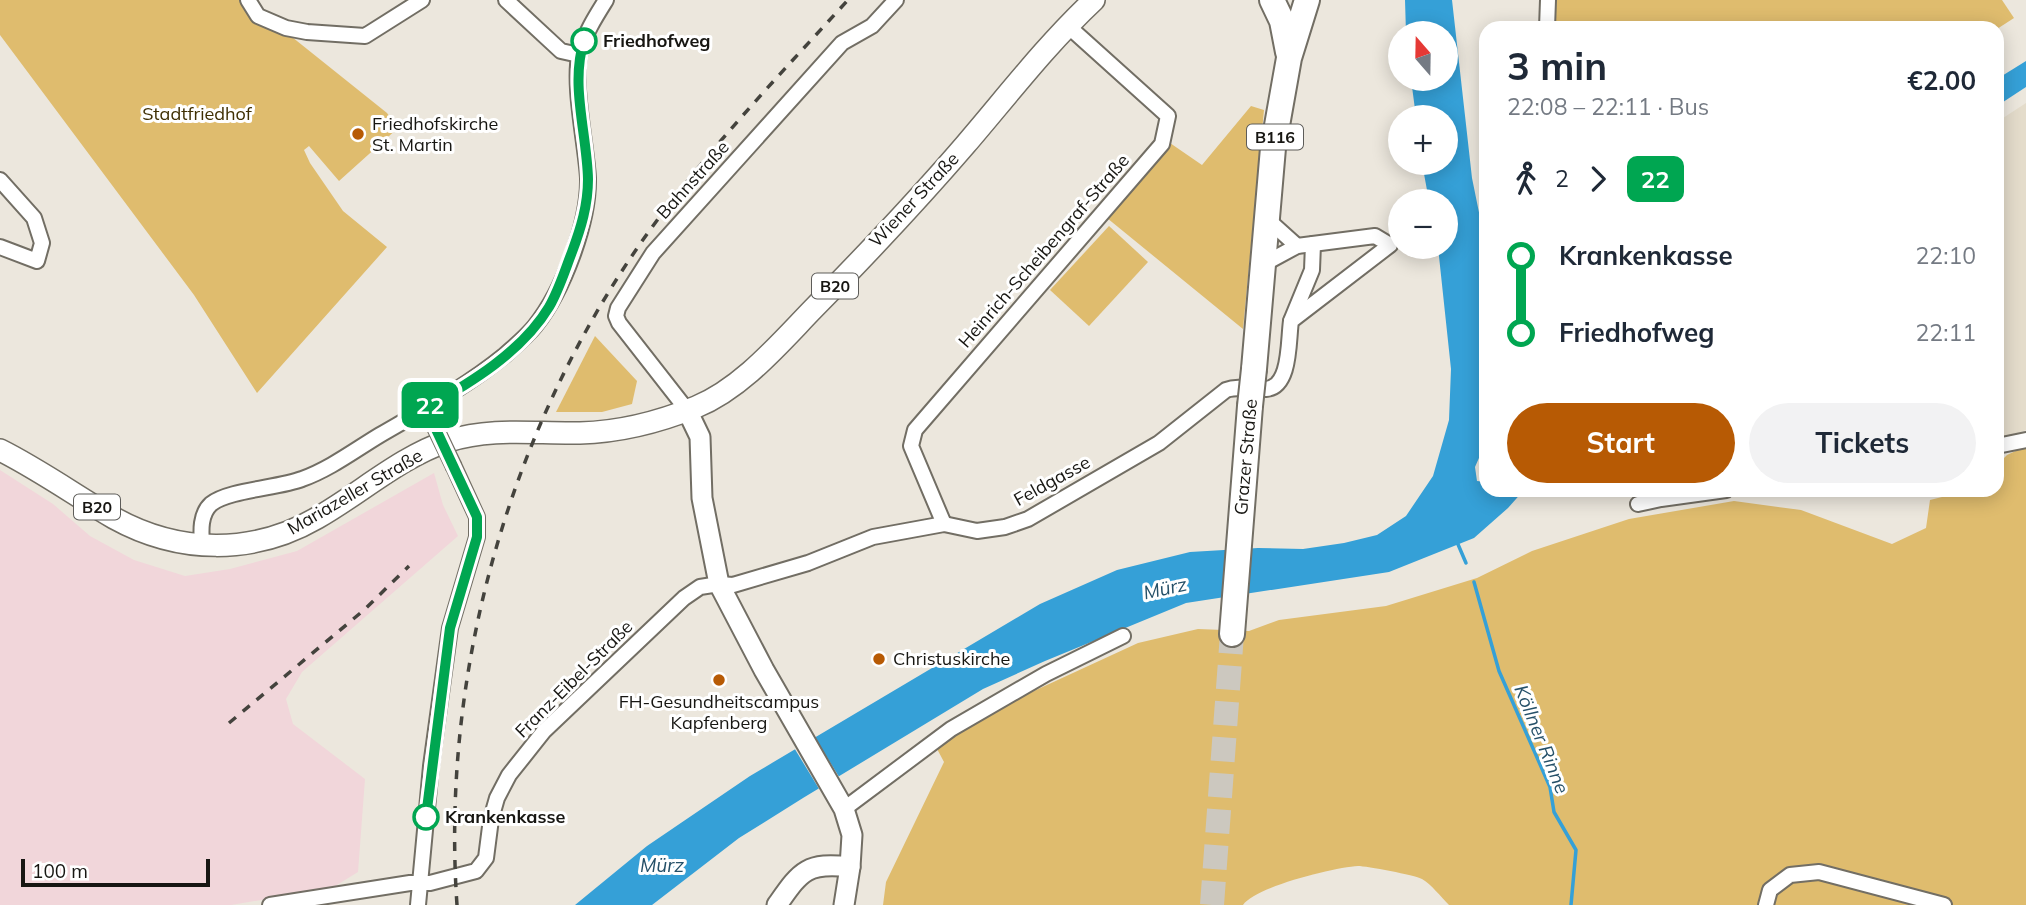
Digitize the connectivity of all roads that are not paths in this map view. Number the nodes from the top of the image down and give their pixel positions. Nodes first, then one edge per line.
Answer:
1 (248, 0) edge
2 (422, 0) edge
3 (506, 0) edge
4 (606, 0) edge
5 (896, 0) edge
6 (1094, 0) edge
7 (1548, 0) edge
8 (1291, 10) edge
9 (1547, 21) edge
10 (1068, 26) junction
11 (579, 55) junction
12 (0, 180) edge
13 (1265, 217) junction
14 (1313, 244) junction
15 (1297, 246) junction
16 (5, 248) edge
17 (1261, 272) junction
18 (1292, 321) junction
19 (426, 408) junction
20 (687, 410) junction
21 (2026, 440) edge
22 (2004, 445) edge
23 (0, 450) edge
24 (1682, 497) edge
25 (1638, 504) dead end
26 (944, 524) junction
27 (202, 544) junction
28 (719, 584) junction
29 (1232, 634) tunnel mouth
30 (1123, 636) dead end
31 (844, 809) junction
32 (850, 867) junction
33 (421, 884) junction
34 (270, 905) edge
35 (418, 905) edge
36 (777, 905) edge
37 (844, 905) edge
38 (1766, 905) edge
39 (1944, 905) edge

1 - 2 street
3 - 11 street
4 - 11 street
5 - 20 street, Bahnstraße
6 - 10 main road, Wiener Straße / B20
7 - 9 street
8 - 13 highway, Grazer Straße / B116
10 - 20 main road, Wiener Straße / B20
10 - 26 street, Heinrich-Scheibengraf-Straße
11 - 19 street
12 - 16 street
13 - 15 street
13 - 17 highway, Grazer Straße / B116
14 - 15 street
14 - 18 street, Feldgasse
14 - 18 street
15 - 17 street
17 - 29 highway, Grazer Straße / B116, bridge
18 - 26 street, Feldgasse
19 - 27 street
19 - 33 street, bridge
20 - 27 main road, Mariazeller Straße / B20
20 - 28 street
21 - 22 street
23 - 27 main road, Mariazeller Straße / B20
24 - 25 street
26 - 28 street, Feldgasse
28 - 31 street
28 - 33 street, Franz-Eibel-Straße
30 - 31 street
31 - 32 street
32 - 36 street
32 - 37 street
33 - 34 street, Franz-Eibel-Straße
33 - 35 street
38 - 39 street

